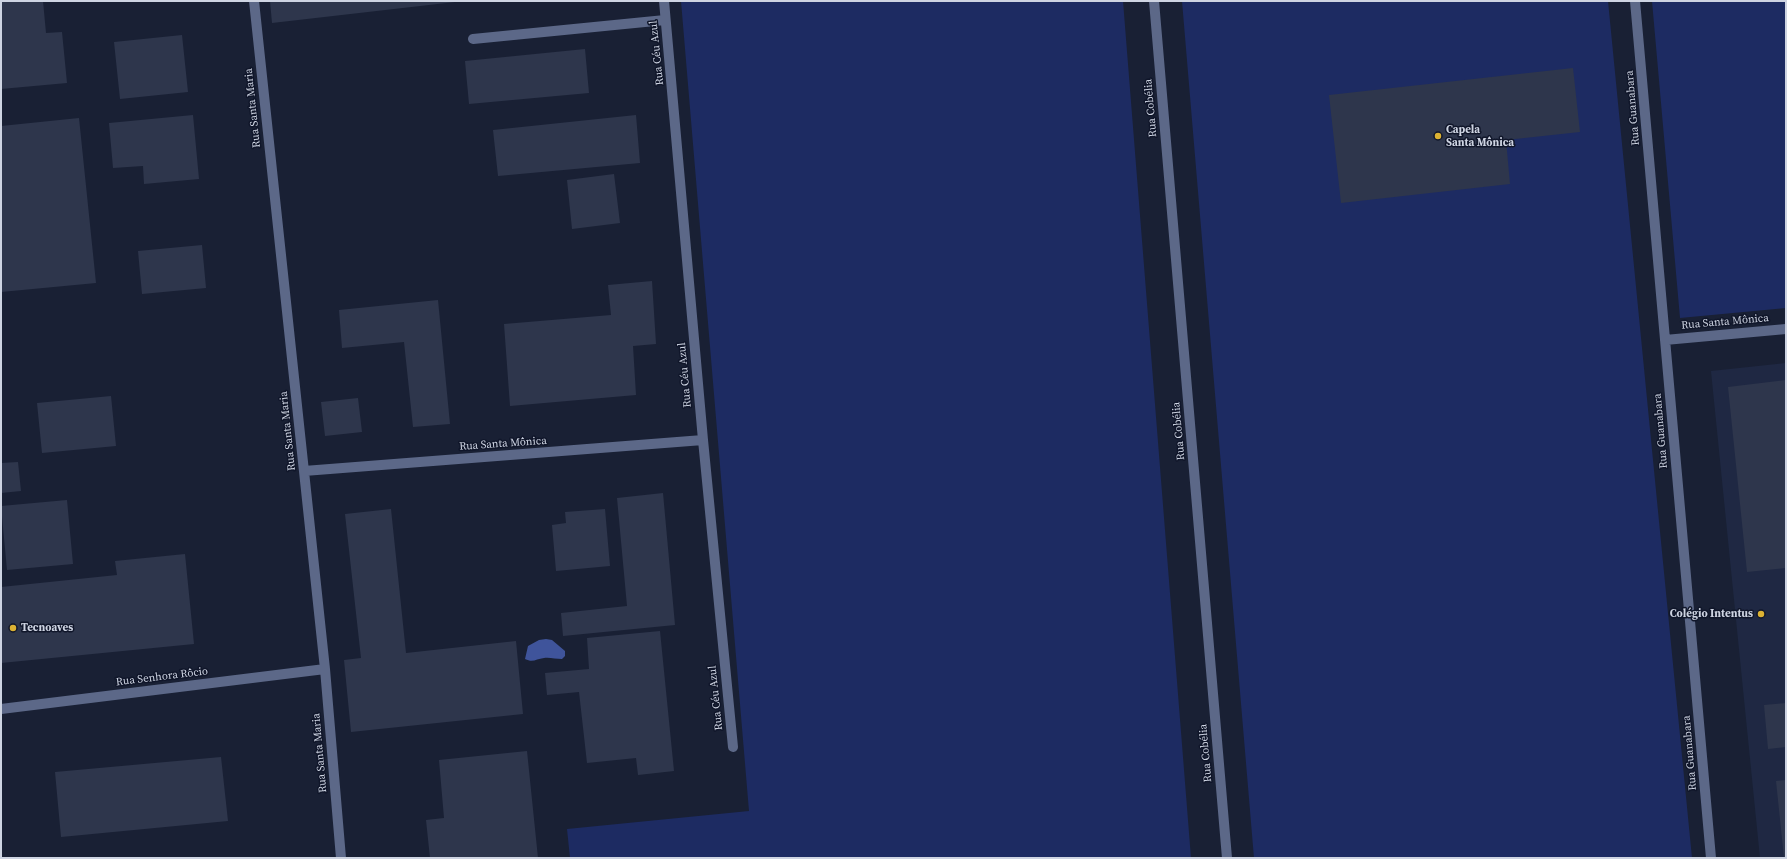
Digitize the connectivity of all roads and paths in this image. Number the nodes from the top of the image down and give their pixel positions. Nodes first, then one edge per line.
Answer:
1 (254, 1) edge
2 (664, 1) edge
3 (1154, 1) edge
4 (1636, 1) edge
5 (665, 20) junction
6 (473, 39) dead end
7 (1786, 329) edge
8 (1665, 340) junction
9 (703, 440) junction
10 (304, 471) junction
11 (325, 669) junction
12 (1, 709) edge
13 (733, 748) dead end
14 (340, 858) edge
15 (1227, 858) edge
16 (1712, 858) edge

1 - 10 street, Rua Santa Maria
2 - 5 street, Rua Céu Azul
3 - 15 street, Rua Cobélia
4 - 8 street, Rua Guanabara
5 - 6 street
5 - 9 street, Rua Céu Azul
7 - 8 street, Rua Santa Mônica
8 - 16 street, Rua Guanabara
9 - 10 street, Rua Santa Mônica
9 - 13 street, Rua Céu Azul
10 - 11 street, Rua Santa Maria
11 - 12 street, Rua Senhora Rôcio
11 - 14 street, Rua Santa Maria

